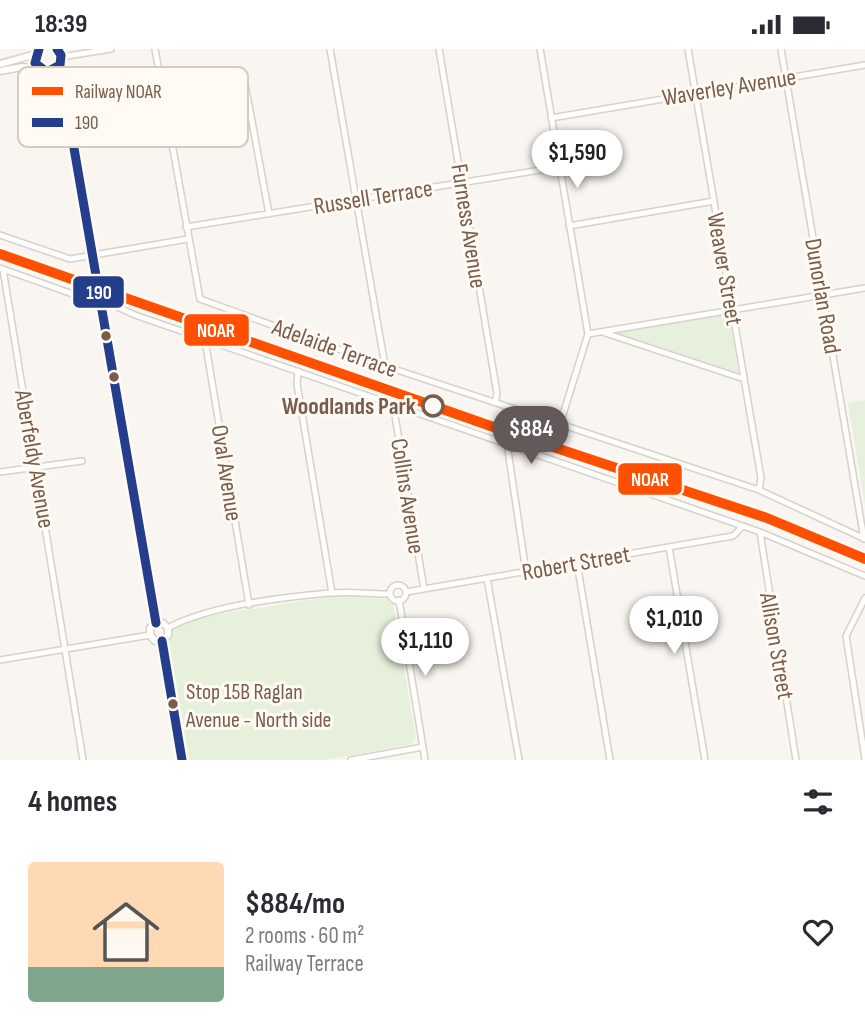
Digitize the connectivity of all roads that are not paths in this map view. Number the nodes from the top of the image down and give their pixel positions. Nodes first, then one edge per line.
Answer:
1 (57, 49) edge
2 (111, 49) edge
3 (155, 49) edge
4 (330, 49) edge
5 (439, 49) edge
6 (540, 49) edge
7 (688, 49) edge
8 (781, 49) edge
9 (38, 51) edge
10 (61, 57) junction
11 (0, 64) edge
12 (865, 65) edge
13 (57, 67) edge
14 (158, 67) edge
15 (18, 68) edge
16 (0, 71) edge
17 (786, 77) junction
18 (695, 92) junction
19 (248, 100) edge
20 (551, 118) junction
21 (74, 147) edge
22 (172, 147) edge
23 (559, 167) junction
24 (461, 183) junction
25 (356, 200) junction
26 (714, 201) junction
27 (269, 214) junction
28 (569, 226) junction
29 (186, 227) junction
30 (0, 235) edge
31 (188, 239) junction
32 (94, 255) junction
33 (1, 269) edge
34 (865, 288) edge
35 (99, 292) junction
36 (823, 295) junction
37 (732, 310) junction
38 (602, 332) junction
39 (588, 334) junction
40 (205, 340) junction
41 (384, 366) junction
42 (298, 371) junction
43 (744, 379) junction
44 (495, 403) junction
45 (393, 404) junction
46 (560, 424) junction
47 (507, 444) junction
48 (82, 461) dead end
49 (36, 467) junction
50 (0, 472) edge
51 (759, 490) junction
52 (743, 527) junction
53 (760, 532) junction
54 (865, 540) edge
55 (669, 547) junction
56 (577, 563) junction
57 (526, 572) junction
58 (865, 576) edge
59 (487, 578) junction
60 (424, 589) junction
61 (405, 592) junction
62 (332, 593) junction
63 (390, 594) junction
64 (865, 599) edge
65 (399, 600) junction
66 (249, 605) junction
67 (156, 622) junction
68 (168, 628) junction
69 (150, 635) junction
70 (162, 641) junction
71 (67, 649) junction
72 (0, 660) edge
73 (423, 747) junction
74 (865, 759) edge
75 (83, 760) edge
76 (182, 760) edge
77 (351, 760) edge
78 (425, 760) edge
79 (519, 760) edge
80 (610, 760) edge
81 (705, 760) edge
82 (796, 760) edge

1 - 10 street
2 - 10 street
3 - 14 street
4 - 25 street
5 - 24 street, Furness Avenue
6 - 20 street
7 - 18 street, Weaver Street
8 - 17 street, Dunorlan Road
9 - 11 street
10 - 13 street
12 - 17 street, Waverley Avenue
15 - 16 street
17 - 18 street, Waverley Avenue
17 - 36 street, Dunorlan Road
18 - 20 street, Waverley Avenue
18 - 26 street, Weaver Street
19 - 27 street
20 - 23 street
21 - 32 street
22 - 29 street
23 - 24 street, Russell Terrace
23 - 28 street
24 - 25 street, Russell Terrace
24 - 44 street, Furness Avenue
25 - 27 street, Russell Terrace
25 - 41 street
26 - 28 street
26 - 37 street, Weaver Street
27 - 29 street, Russell Terrace
28 - 39 street
29 - 31 street
30 - 32 street
31 - 32 street
31 - 41 street, Adelaide Terrace
32 - 35 street
33 - 35 street
33 - 49 street, Aberfeldy Avenue
34 - 36 street
35 - 40 street
35 - 67 street
36 - 37 street
36 - 54 street, Dunorlan Road
37 - 38 street
37 - 43 street, Weaver Street
38 - 39 street
38 - 43 street
39 - 46 street
40 - 42 street
40 - 66 street, Oval Avenue
41 - 44 street, Adelaide Terrace
42 - 45 street
42 - 62 street
43 - 51 street, Weaver Street
44 - 46 street, Adelaide Terrace
45 - 47 street
45 - 60 street, Collins Avenue
46 - 51 street, Adelaide Terrace
47 - 52 street
47 - 57 street
48 - 49 street
49 - 50 street
49 - 71 street, Aberfeldy Avenue
51 - 54 street, Adelaide Terrace
52 - 53 street
52 - 55 street, Robert Street
53 - 58 street
53 - 82 street, Allison Street
55 - 56 street, Robert Street
55 - 81 street
56 - 57 street, Robert Street
56 - 80 street
57 - 59 street, Robert Street
59 - 60 street, Robert Street
59 - 79 street
60 - 61 street, Robert Street
61 - 63 street
61 - 65 street
62 - 63 street
62 - 66 street
63 - 65 street
64 - 74 street
65 - 73 street
66 - 68 street
67 - 68 street
67 - 69 street
68 - 70 street
69 - 70 street
69 - 71 street
70 - 76 street
71 - 72 street
71 - 75 street, Aberfeldy Avenue
73 - 77 street
73 - 78 street

